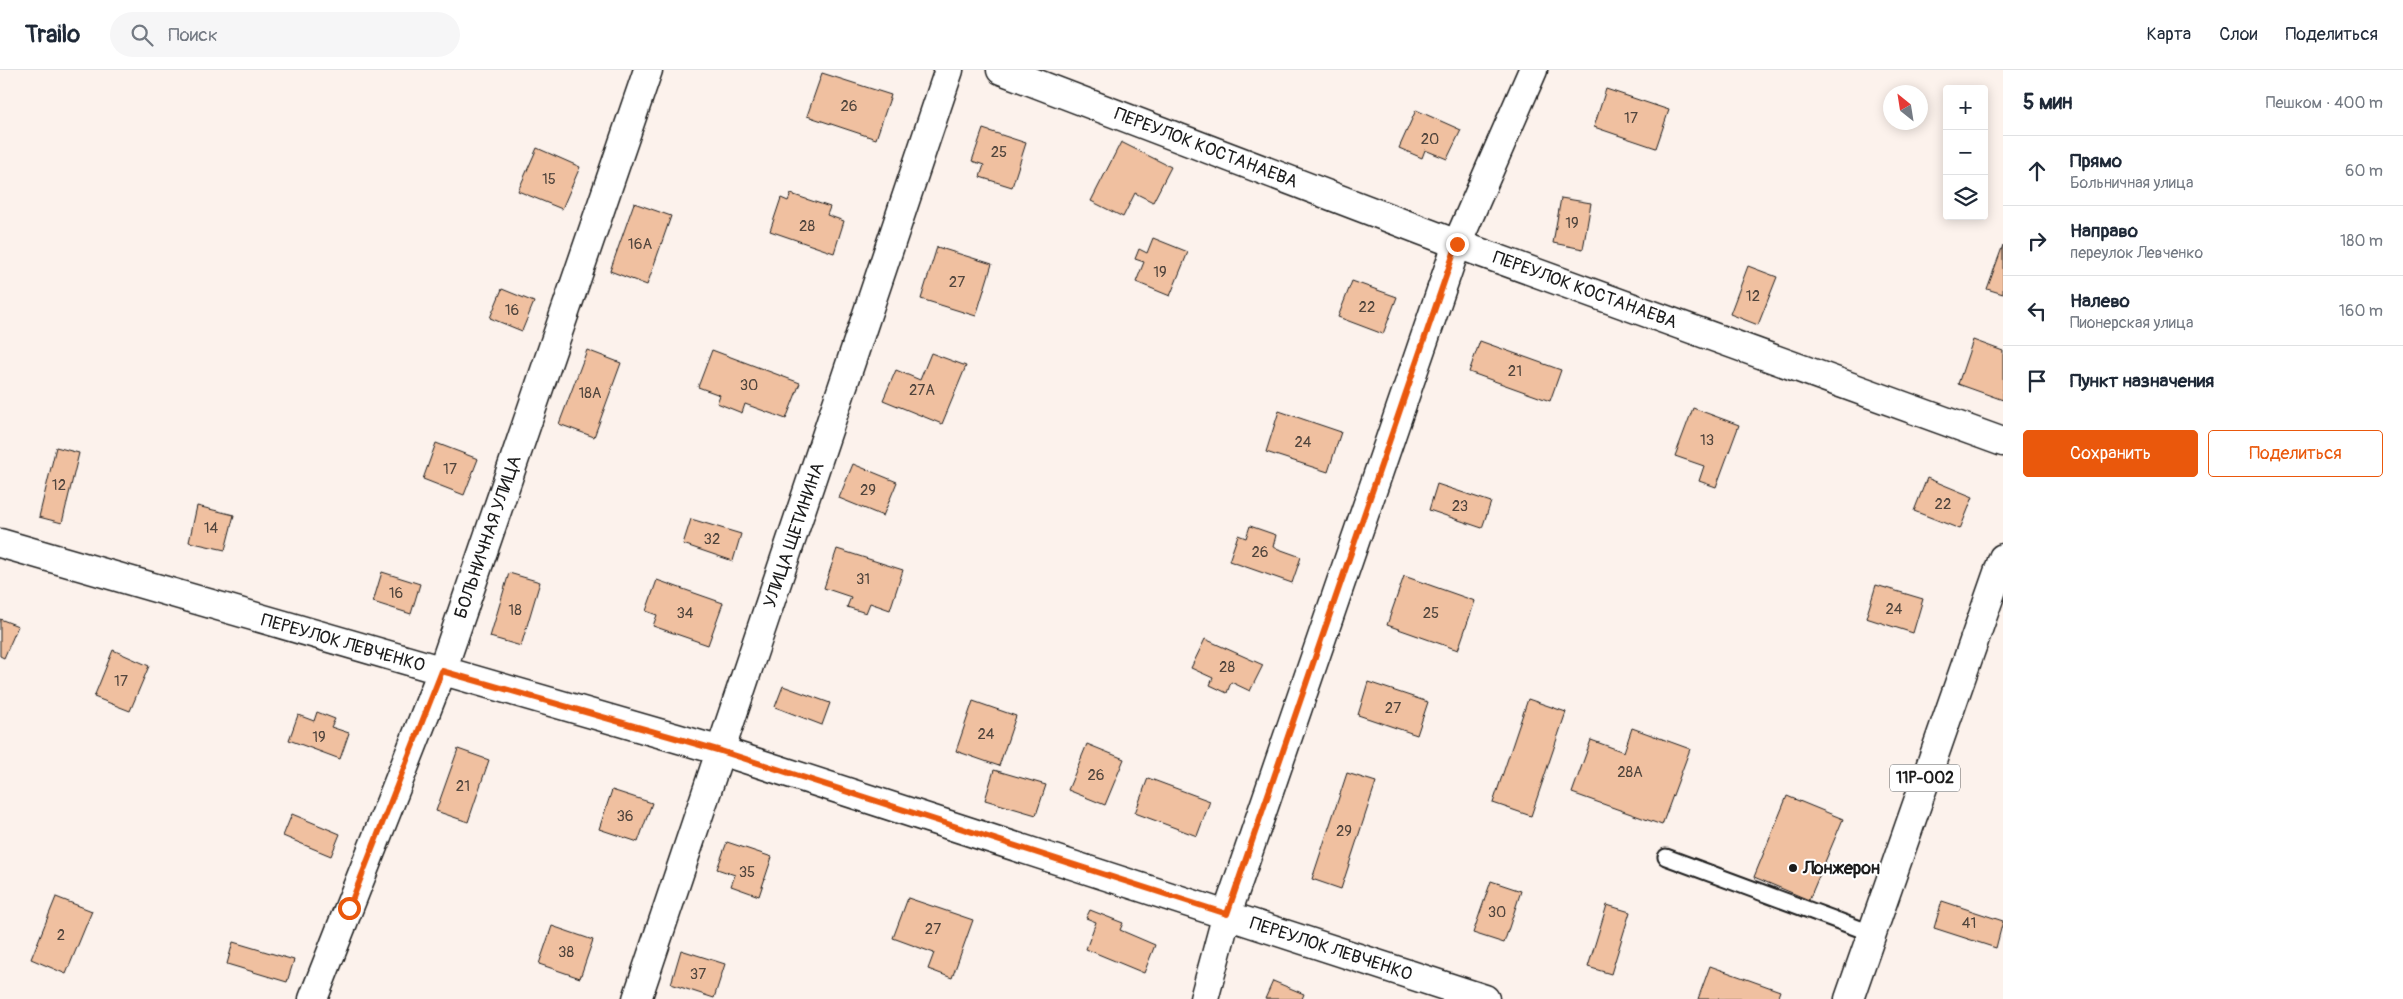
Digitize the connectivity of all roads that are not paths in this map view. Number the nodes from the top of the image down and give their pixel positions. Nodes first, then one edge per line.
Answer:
1 (648, 70) edge
2 (949, 70) edge
3 (1001, 70) edge
4 (1533, 70) edge
5 (1457, 244) junction
6 (2003, 442) edge
7 (0, 543) edge
8 (2003, 558) edge
9 (442, 671) junction
10 (721, 751) junction
11 (1666, 857) dead end
12 (1227, 914) junction
13 (1871, 933) junction
14 (313, 999) edge
15 (637, 999) edge
16 (1204, 999) edge
17 (1484, 999) edge
18 (1849, 999) edge

1 - 9 street, БОЛЬНИЧНАЯ УЛИЦА
2 - 10 street, УЛИЦА ЩЕТИНИНА
3 - 5 street, ПЕРЕУЛОК КОСТАНАЕВА
4 - 5 street
5 - 6 street, ПЕРЕУЛОК КОСТАНАЕВА
5 - 12 street
7 - 9 street, ПЕРЕУЛОК ЛЕВЧЕНКО
8 - 13 street, 11Р-002
9 - 10 street, ПЕРЕУЛОК ЛЕВЧЕНКО
9 - 14 street, БОЛЬНИЧНАЯ УЛИЦА
10 - 12 street, ПЕРЕУЛОК ЛЕВЧЕНКО
10 - 15 street, УЛИЦА ЩЕТИНИНА
11 - 13 lane
12 - 16 street
12 - 17 street, ПЕРЕУЛОК ЛЕВЧЕНКО
13 - 18 street, 11Р-002

